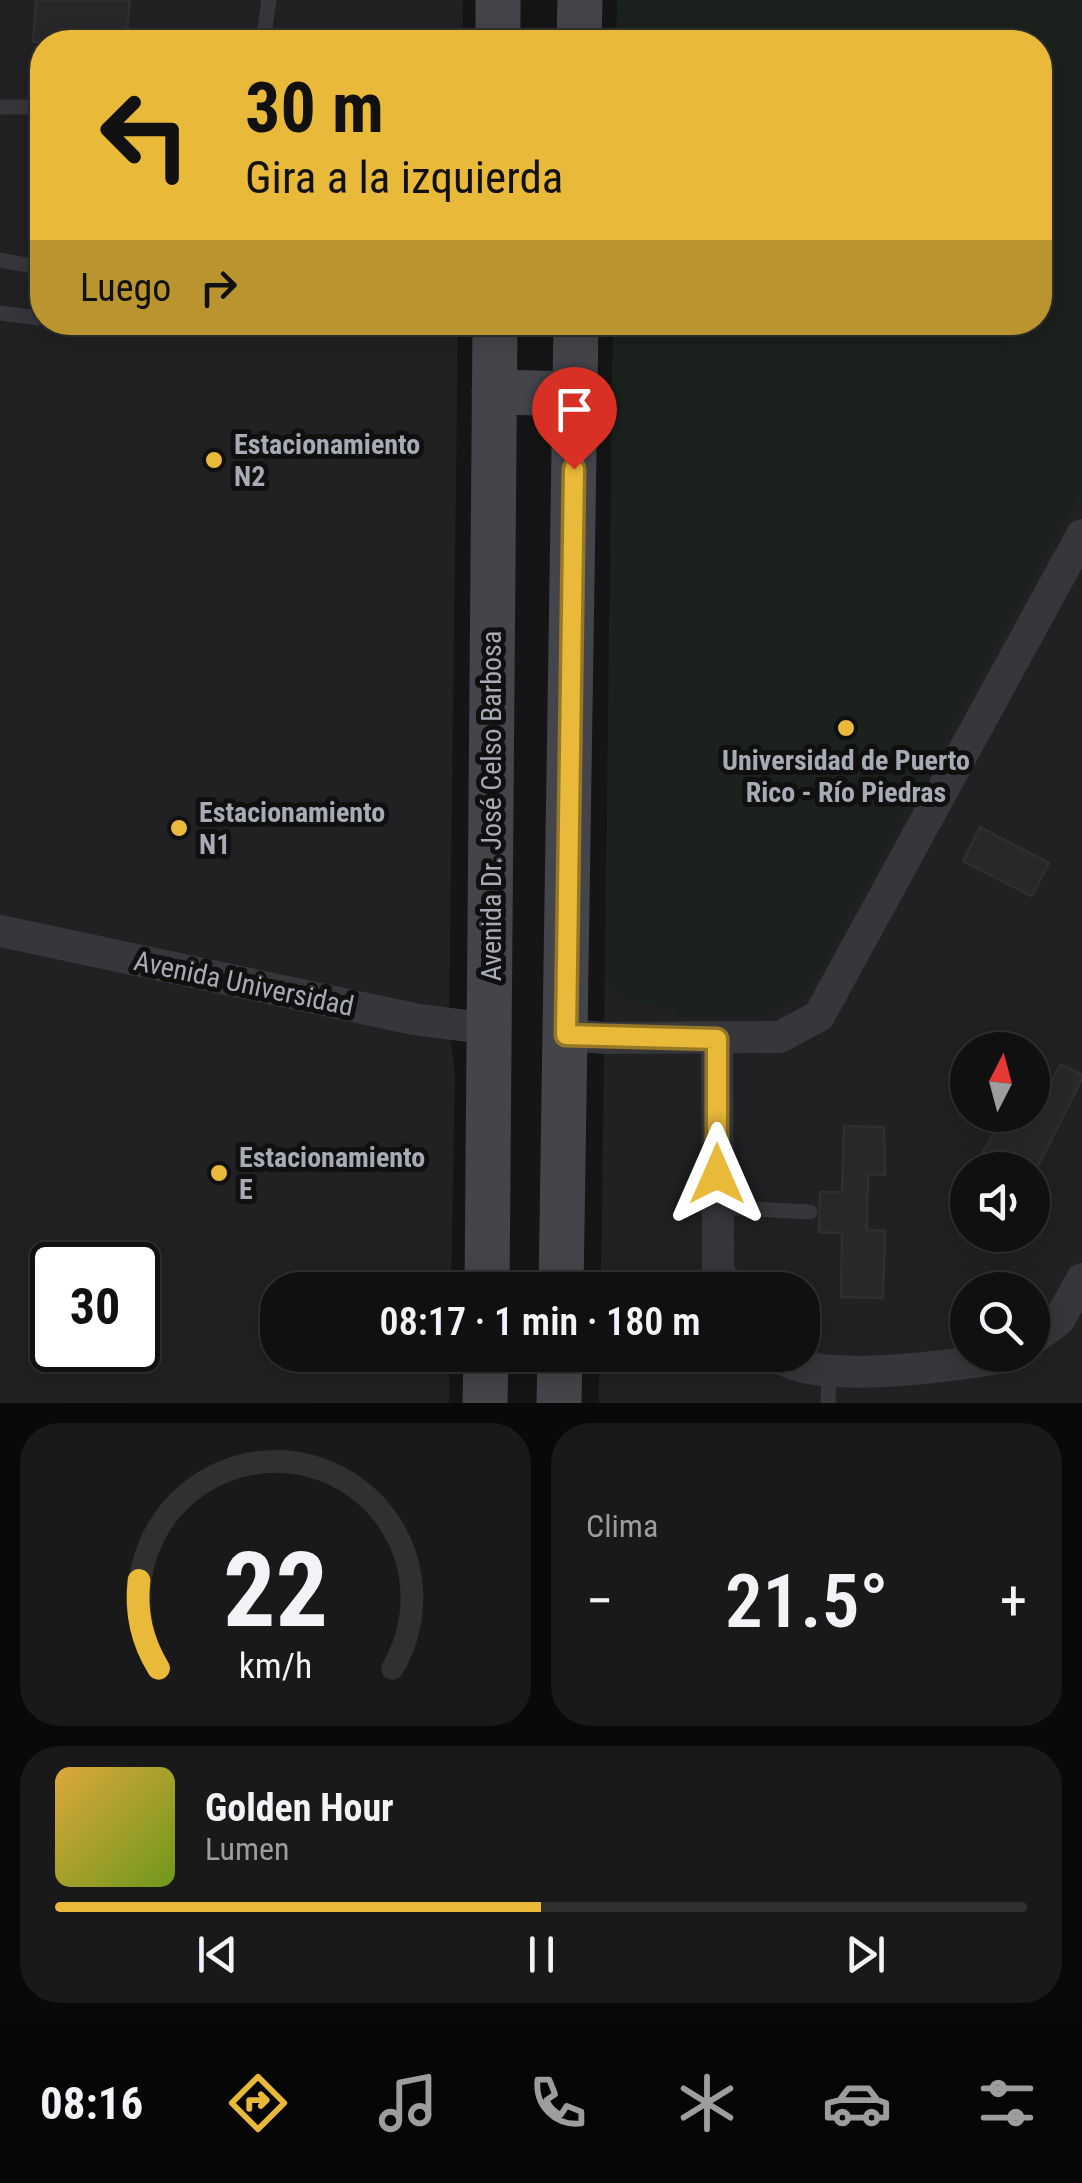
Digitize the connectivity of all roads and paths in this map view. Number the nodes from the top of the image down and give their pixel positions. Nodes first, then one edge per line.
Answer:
1 (269, 0) edge
2 (498, 0) edge
3 (580, 0) edge
4 (264, 30) edge
5 (498, 30) edge
6 (579, 30) edge
7 (0, 107) edge
8 (30, 107) edge
9 (0, 260) edge
10 (30, 266) edge
11 (0, 313) edge
12 (30, 317) edge
13 (495, 335) edge
14 (576, 335) edge
15 (494, 392) junction
16 (575, 394) junction
17 (1082, 536) edge
18 (0, 931) edge
19 (490, 1029) junction
20 (566, 1035) junction
21 (717, 1039) junction
22 (718, 1208) junction
23 (810, 1212) dead end
24 (487, 1272) edge
25 (561, 1272) edge
26 (720, 1272) edge
27 (1082, 1278) edge
28 (1050, 1327) edge
29 (950, 1365) edge
30 (820, 1368) edge
31 (829, 1370) junction
32 (486, 1372) edge
33 (560, 1372) edge
34 (486, 1403) edge
35 (559, 1403) edge
36 (828, 1403) edge

1 - 4 lane
2 - 5 main road
3 - 6 main road
7 - 8 lane
9 - 10 lane
11 - 12 lane
13 - 15 main road, Avenida Dr. José Celso Barbosa
14 - 16 main road
15 - 16 main road
15 - 19 main road, Avenida Dr. José Celso Barbosa
16 - 20 main road
17 - 21 street
18 - 19 street, Avenida Universidad
19 - 24 main road, Avenida Dr. José Celso Barbosa
20 - 21 street
20 - 25 main road
21 - 22 street
22 - 23 lane
22 - 26 street
27 - 28 street
29 - 31 street
30 - 31 street
31 - 36 lane
32 - 34 main road
33 - 35 main road

